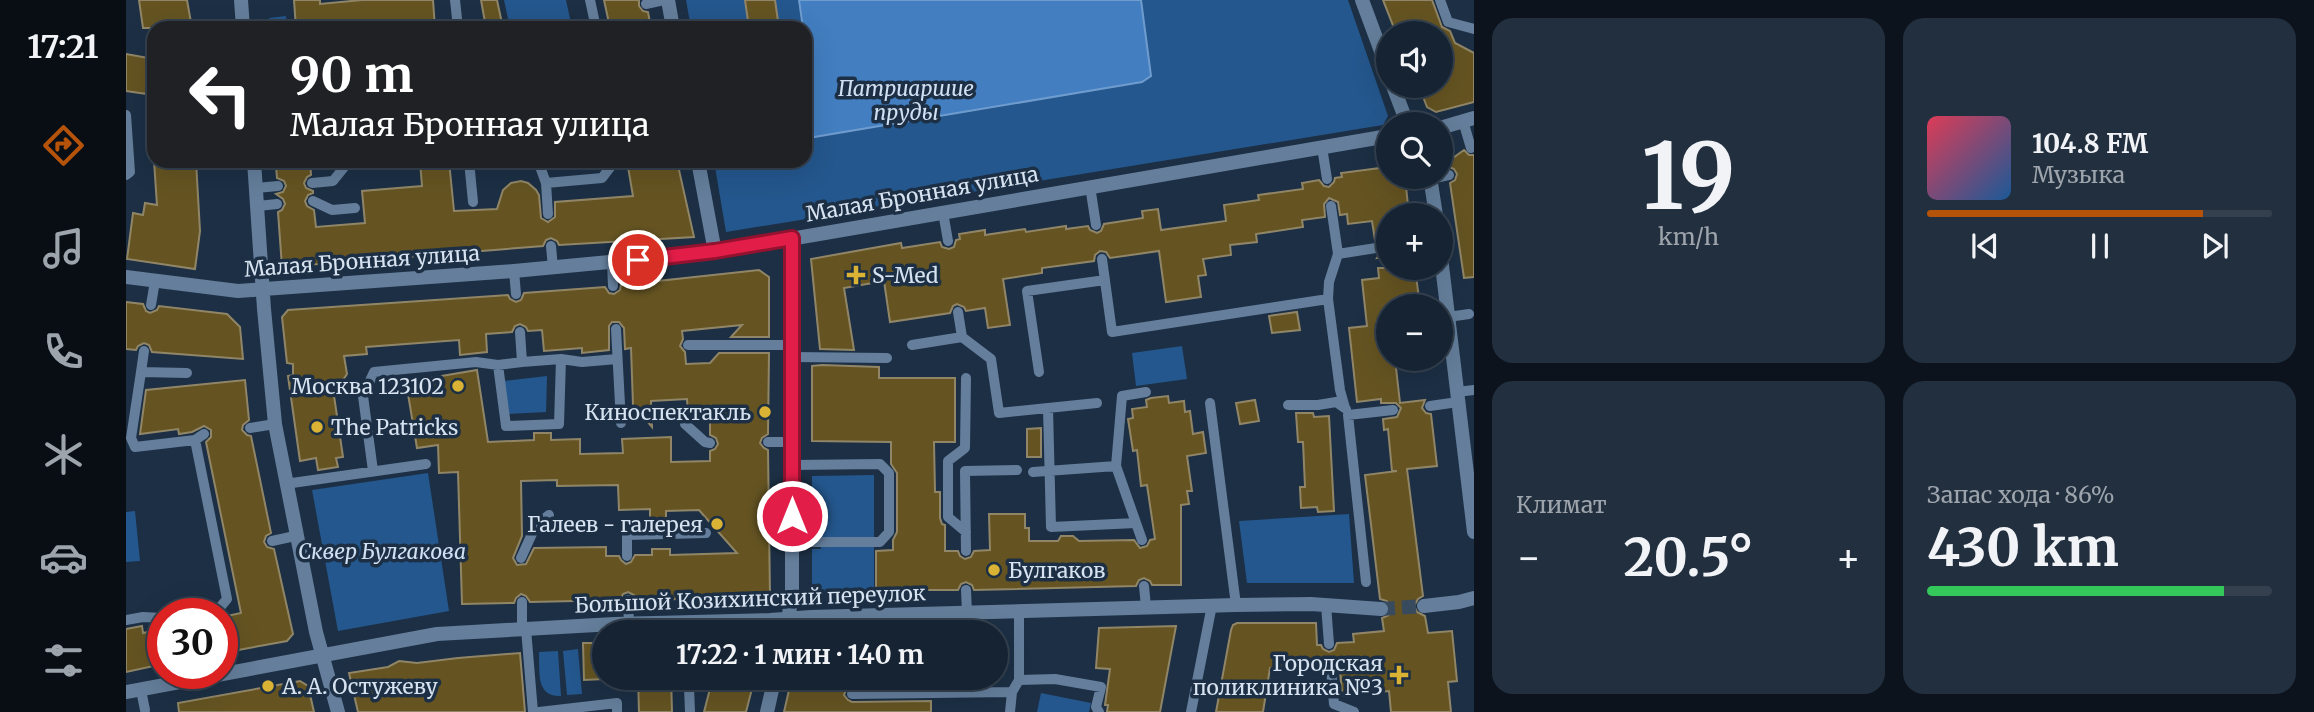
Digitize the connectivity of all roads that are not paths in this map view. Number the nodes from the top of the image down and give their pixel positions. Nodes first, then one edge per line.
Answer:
1 (241, 0) edge
2 (456, 0) edge
3 (590, 0) edge
4 (666, 0) edge
5 (1362, 0) edge
6 (1440, 0) edge
7 (646, 4) dead end
8 (607, 11) dead end
9 (593, 14) junction
10 (242, 21) edge
11 (458, 21) edge
12 (594, 21) edge
13 (671, 21) edge
14 (1474, 30) edge
15 (1376, 38) edge
16 (126, 115) edge
17 (1469, 120) edge
18 (1376, 138) edge
19 (1322, 147) junction
20 (1471, 148) dead end
21 (255, 168) edge
22 (343, 168) edge
23 (470, 168) edge
24 (541, 168) edge
25 (610, 168) edge
26 (699, 168) edge
27 (126, 175) edge
28 (1327, 179) dead end
29 (312, 183) dead end
30 (546, 183) junction
31 (278, 186) dead end
32 (1090, 186) junction
33 (256, 188) junction
34 (313, 201) dead end
35 (473, 202) dead end
36 (277, 204) dead end
37 (258, 206) junction
38 (1331, 206) dead end
39 (355, 208) dead end
40 (943, 212) junction
41 (548, 214) dead end
42 (1096, 225) dead end
43 (792, 238) junction
44 (948, 241) dead end
45 (551, 246) dead end
46 (1376, 248) dead end
47 (715, 251) junction
48 (1338, 254) junction
49 (1102, 259) dead end
50 (612, 262) junction
51 (553, 268) junction
52 (514, 271) junction
53 (126, 277) edge
54 (1105, 280) junction
55 (155, 281) junction
56 (613, 286) dead end
57 (263, 290) junction
58 (516, 294) dead end
59 (1328, 299) junction
60 (151, 305) dead end
61 (958, 312) dead end
62 (1469, 314) dead end
63 (1453, 316) edge
64 (615, 329) dead end
65 (520, 332) dead end
66 (962, 337) junction
67 (688, 345) dead end
68 (912, 345) dead end
69 (144, 351) dead end
70 (792, 351) junction
71 (1453, 357) edge
72 (887, 358) dead end
73 (561, 359) junction
74 (617, 359) junction
75 (522, 362) junction
76 (498, 365) junction
77 (141, 372) junction
78 (1039, 372) dead end
79 (187, 373) dead end
80 (966, 377) dead end
81 (1474, 390) edge
82 (1146, 392) dead end
83 (1458, 397) junction
84 (1097, 403) dead end
85 (1210, 403) dead end
86 (1288, 405) dead end
87 (1430, 406) dead end
88 (1048, 408) junction
89 (1393, 410) dead end
90 (1346, 412) junction
91 (621, 423) dead end
92 (275, 424) junction
93 (685, 424) dead end
94 (250, 428) dead end
95 (128, 438) edge
96 (768, 442) dead end
97 (792, 442) junction
98 (710, 443) dead end
99 (426, 464) dead end
100 (792, 464) junction
101 (1116, 466) junction
102 (1017, 470) dead end
103 (373, 471) junction
104 (1050, 471) junction
105 (1032, 472) dead end
106 (285, 484) junction
107 (549, 514) dead end
108 (1136, 523) junction
109 (966, 532) junction
110 (1474, 532) edge
111 (706, 533) dead end
112 (295, 536) junction
113 (1142, 540) dead end
114 (272, 541) dead end
115 (792, 542) junction
116 (966, 551) dead end
117 (627, 555) dead end
118 (521, 558) dead end
119 (1366, 582) dead end
120 (1144, 586) dead end
121 (966, 590) dead end
122 (227, 598) edge
123 (1474, 598) edge
124 (628, 600) dead end
125 (522, 603) dead end
126 (1236, 605) junction
127 (1326, 605) junction
128 (1212, 606) junction
129 (1424, 606) tunnel mouth
130 (1146, 607) junction
131 (1381, 609) tunnel mouth
132 (1019, 611) junction
133 (967, 612) junction
134 (147, 617) edge
135 (126, 620) edge
136 (629, 620) edge
137 (789, 620) edge
138 (802, 620) edge
139 (592, 626) edge
140 (524, 629) junction
141 (1329, 644) dead end
142 (323, 654) junction
143 (1331, 669) dead end
144 (1019, 680) junction
145 (141, 690) junction
146 (689, 690) edge
147 (772, 690) edge
148 (126, 692) edge
149 (1012, 692) junction
150 (852, 694) dead end
151 (145, 710) dead end
152 (338, 712) edge
153 (533, 712) edge
154 (539, 712) edge
155 (617, 712) edge
156 (690, 712) edge
157 (767, 712) edge
158 (1010, 712) edge
159 (1099, 712) edge
160 (1191, 712) edge
161 (1354, 712) edge

1 - 10 street
2 - 11 lane
3 - 9 lane
4 - 7 lane
4 - 13 street
5 - 15 street
6 - 14 lane
8 - 9 lane
9 - 12 lane
16 - 27 lane
17 - 20 lane
18 - 19 street, Малая Бронная улица
19 - 28 lane
19 - 32 street, Малая Бронная улица
21 - 33 street
22 - 29 lane
23 - 35 lane
24 - 30 lane
25 - 30 lane
26 - 47 street
30 - 41 lane
31 - 33 lane
32 - 40 street, Малая Бронная улица
32 - 42 lane
33 - 37 street
34 - 39 lane
36 - 37 lane
37 - 57 street
38 - 48 lane
40 - 43 street, Малая Бронная улица
40 - 44 lane
43 - 47 street, Малая Бронная улица
43 - 70 street
45 - 51 lane
46 - 48 lane
47 - 50 street, Малая Бронная улица
48 - 59 lane
49 - 54 lane
50 - 51 street, Малая Бронная улица
50 - 56 lane
51 - 52 street, Малая Бронная улица
52 - 57 street, Малая Бронная улица
52 - 58 lane
53 - 55 street, Малая Бронная улица
54 - 59 lane
54 - 78 lane
55 - 57 street, Малая Бронная улица
55 - 60 lane
57 - 92 street
59 - 90 lane
61 - 66 lane
62 - 63 lane
64 - 74 lane
65 - 75 lane
66 - 68 lane
66 - 88 lane
67 - 70 lane
69 - 77 lane
70 - 72 lane
70 - 97 street
71 - 83 street
73 - 74 lane
73 - 75 lane
73 - 76 lane
74 - 91 lane
75 - 76 lane
76 - 103 lane
77 - 79 lane
77 - 95 lane
80 - 109 lane
81 - 83 lane
82 - 101 lane
83 - 87 lane
83 - 110 street
84 - 88 lane
85 - 126 lane
86 - 90 lane
88 - 104 lane
89 - 90 lane
90 - 119 lane
92 - 94 lane
92 - 106 street
93 - 98 lane
95 - 122 lane
96 - 97 lane
97 - 100 street
99 - 103 lane
100 - 115 street
100 - 115 lane
101 - 104 lane
101 - 108 lane
102 - 109 lane
103 - 106 lane
104 - 105 lane
104 - 108 lane
106 - 112 street
107 - 118 lane
108 - 113 lane
109 - 116 lane
111 - 117 lane
112 - 114 lane
112 - 142 street
115 - 137 street
120 - 130 lane
121 - 133 lane
123 - 129 street
124 - 136 lane
125 - 140 lane
126 - 127 street, Большой Козихинский переулок
126 - 128 street, Большой Козихинский переулок
127 - 131 street, Большой Козихинский переулок
127 - 141 lane
128 - 130 street, Большой Козихинский переулок
128 - 160 lane
130 - 132 street, Большой Козихинский переулок
132 - 133 street, Большой Козихинский переулок
132 - 144 lane
133 - 138 street, Большой Козихинский переулок
134 - 135 lane
139 - 140 street, Большой Козихинский переулок
140 - 142 street, Большой Козихинский переулок
140 - 153 lane
142 - 145 street, Большой Козихинский переулок
142 - 152 street
143 - 161 lane
144 - 149 lane
144 - 159 lane
145 - 148 street, Большой Козихинский переулок
145 - 151 lane
146 - 156 lane
147 - 157 street
149 - 150 lane
149 - 158 lane
154 - 155 lane

